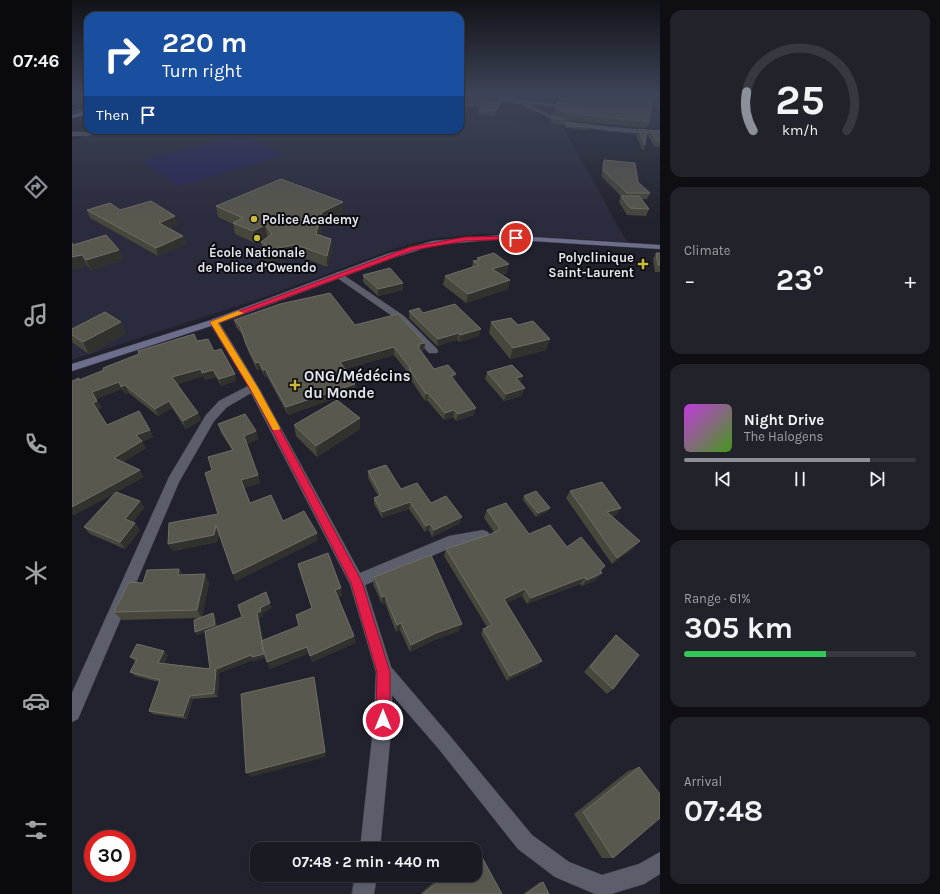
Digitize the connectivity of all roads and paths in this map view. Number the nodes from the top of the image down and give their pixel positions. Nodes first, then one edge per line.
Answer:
1 (660, 247) edge
2 (339, 275) junction
3 (214, 322) junction
4 (434, 351) dead end
5 (72, 368) edge
6 (254, 388) junction
7 (483, 536) edge
8 (357, 582) junction
9 (384, 672) junction
10 (72, 713) edge
11 (371, 842) edge
12 (660, 862) edge
13 (365, 882) edge
14 (363, 894) edge

1 - 2 street
2 - 3 street
2 - 4 street
3 - 5 street
3 - 6 street
6 - 8 street
6 - 10 street
7 - 8 street
8 - 9 street
9 - 11 street
9 - 12 street
13 - 14 street

